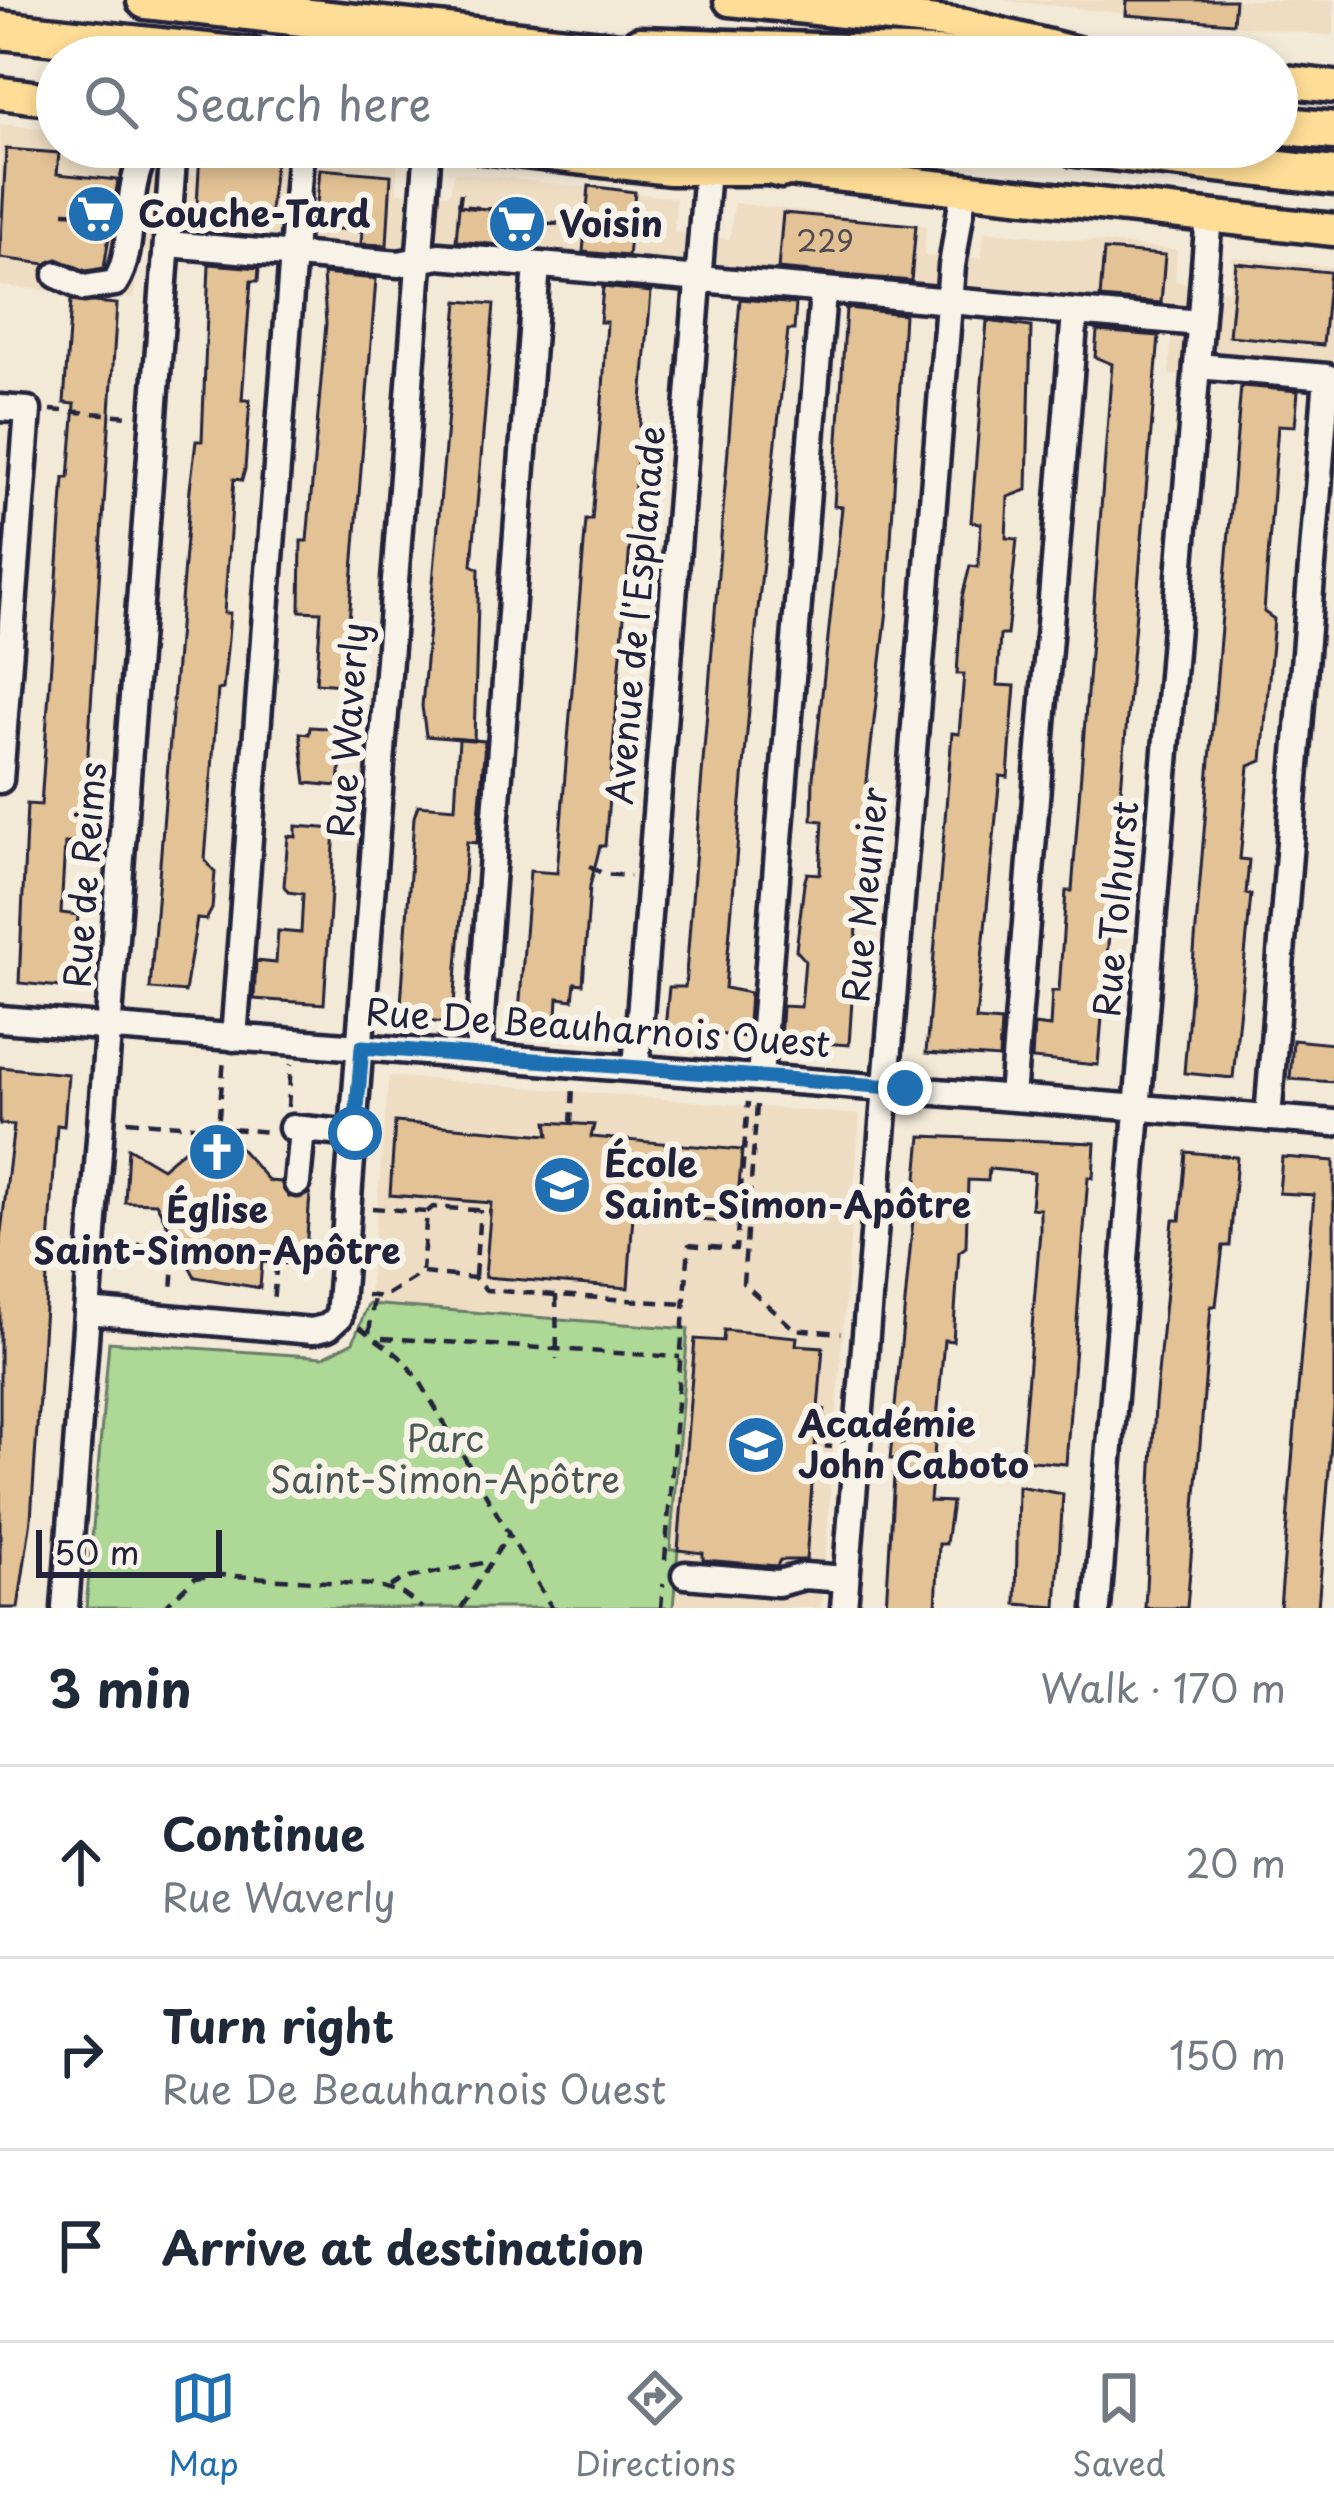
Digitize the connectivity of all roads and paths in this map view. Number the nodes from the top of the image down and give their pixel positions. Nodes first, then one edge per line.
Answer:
1 (146, 0) edge
2 (730, 0) edge
3 (0, 30) edge
4 (56, 36) edge
5 (478, 36) edge
6 (1009, 36) edge
7 (1298, 83) edge
8 (1334, 87) edge
9 (0, 93) edge
10 (36, 97) edge
11 (1298, 127) edge
12 (1334, 131) edge
13 (140, 168) edge
14 (172, 168) edge
15 (299, 168) edge
16 (426, 168) edge
17 (704, 168) edge
18 (768, 168) edge
19 (1263, 168) edge
20 (781, 170) joint
21 (1334, 176) edge
22 (964, 189) junction
23 (460, 194) dead end
24 (529, 194) dead end
25 (64, 212) dead end
26 (84, 213) dead end
27 (526, 213) junction
28 (1209, 216) junction
29 (567, 223) dead end
30 (525, 225) junction
31 (1334, 230) edge
32 (167, 244) junction
33 (292, 254) junction
34 (530, 258) junction
35 (418, 260) junction
36 (58, 275) dead end
37 (699, 280) junction
38 (823, 292) junction
39 (950, 303) junction
40 (1076, 313) junction
41 (1200, 323) junction
42 (1196, 367) junction
43 (0, 408) edge
44 (28, 410) junction
45 (134, 416) dead end
46 (0, 780) edge
47 (590, 866) dead end
48 (630, 876) dead end
49 (0, 1019) edge
50 (110, 1028) junction
51 (362, 1047) junction
52 (229, 1048) junction
53 (478, 1056) junction
54 (636, 1067) junction
55 (886, 1086) junction
56 (573, 1087) dead end
57 (759, 1089) junction
58 (1012, 1096) junction
59 (748, 1100) dead end
60 (1137, 1107) junction
61 (1268, 1118) junction
62 (121, 1121) dead end
63 (1334, 1123) edge
64 (571, 1124) dead end
65 (218, 1128) junction
66 (288, 1130) junction
67 (355, 1133) junction
68 (217, 1138) dead end
69 (297, 1183) dead end
70 (375, 1208) dead end
71 (480, 1210) junction
72 (490, 1211) dead end
73 (427, 1212) junction
74 (111, 1242) dead end
75 (262, 1258) dead end
76 (422, 1273) junction
77 (475, 1278) junction
78 (172, 1295) dead end
79 (365, 1295) dead end
80 (556, 1295) junction
81 (374, 1296) junction
82 (273, 1304) dead end
83 (685, 1304) junction
84 (88, 1310) junction
85 (349, 1322) junction
86 (369, 1333) junction
87 (847, 1333) dead end
88 (380, 1340) junction
89 (557, 1348) junction
90 (680, 1357) junction
91 (557, 1359) dead end
92 (825, 1408) dead end
93 (838, 1448) dead end
94 (508, 1534) junction
95 (488, 1562) junction
96 (685, 1575) dead end
97 (846, 1579) junction
98 (388, 1588) junction
99 (64, 1608) edge
100 (163, 1608) edge
101 (422, 1608) edge
102 (461, 1608) edge
103 (552, 1608) edge
104 (661, 1608) edge
105 (844, 1608) edge
106 (1097, 1608) edge

1 - 5 highway
2 - 6 main road
3 - 4 highway
7 - 8 main road
9 - 10 main road
11 - 12 highway
13 - 36 street
14 - 32 street, Rue de Reims
15 - 33 street
16 - 35 street, Rue Waverly
17 - 37 street, Avenue de l'Esplanade
18 - 20 highway
19 - 21 highway
20 - 22 main road
22 - 28 main road
22 - 39 street, Rue Meunier
23 - 27 path
24 - 27 path
25 - 26 path
27 - 30 path
28 - 31 main road
28 - 41 street, Rue Tolhurst
29 - 30 path
30 - 34 path
32 - 33 street
32 - 50 street, Rue de Reims
33 - 35 street
33 - 52 street
34 - 35 street
34 - 37 street
34 - 53 street
35 - 51 street, Rue Waverly
37 - 38 street
37 - 54 street, Avenue de l'Esplanade
38 - 39 street
38 - 57 street
39 - 40 street
39 - 55 street, Rue Meunier
40 - 41 street
40 - 58 street
41 - 42 street, Rue Tolhurst
42 - 60 street, Rue Tolhurst
42 - 61 street
43 - 44 street
44 - 45 path
44 - 46 street
47 - 48 path
49 - 50 street, Rue De Beauharnois Ouest
50 - 52 street, Rue De Beauharnois Ouest
50 - 84 street, Rue de Reims
51 - 52 street, Rue De Beauharnois Ouest
51 - 53 street, Rue De Beauharnois Ouest
51 - 67 street, Rue Waverly
52 - 65 path
53 - 54 street, Rue De Beauharnois Ouest
54 - 57 street, Rue De Beauharnois Ouest
55 - 57 street, Rue De Beauharnois Ouest
55 - 58 street, Rue De Beauharnois Ouest
55 - 97 street, Rue Meunier
56 - 64 path
57 - 87 path
58 - 60 street, Rue De Beauharnois Ouest
59 - 83 path
60 - 61 street, Rue De Beauharnois Ouest
60 - 106 street, Rue Tolhurst
61 - 63 street, Rue De Beauharnois Ouest
62 - 65 path
65 - 66 path
65 - 68 path
66 - 67 street
66 - 69 street
67 - 85 street, Rue Waverly
70 - 73 path
71 - 72 path
71 - 73 path
71 - 77 path
73 - 76 path
74 - 78 path
75 - 82 path
76 - 77 path
76 - 81 path
77 - 80 path
79 - 81 path
80 - 83 path
80 - 89 path
81 - 86 path
83 - 90 path
84 - 85 street
84 - 99 street, Rue de Reims
85 - 86 path
86 - 88 path
88 - 89 path
88 - 94 path
89 - 90 path
89 - 91 path
90 - 104 path
92 - 93 path
94 - 95 path
94 - 103 path
95 - 98 path
95 - 102 path
96 - 97 street
97 - 105 street, Rue Meunier
98 - 100 path
98 - 101 path

